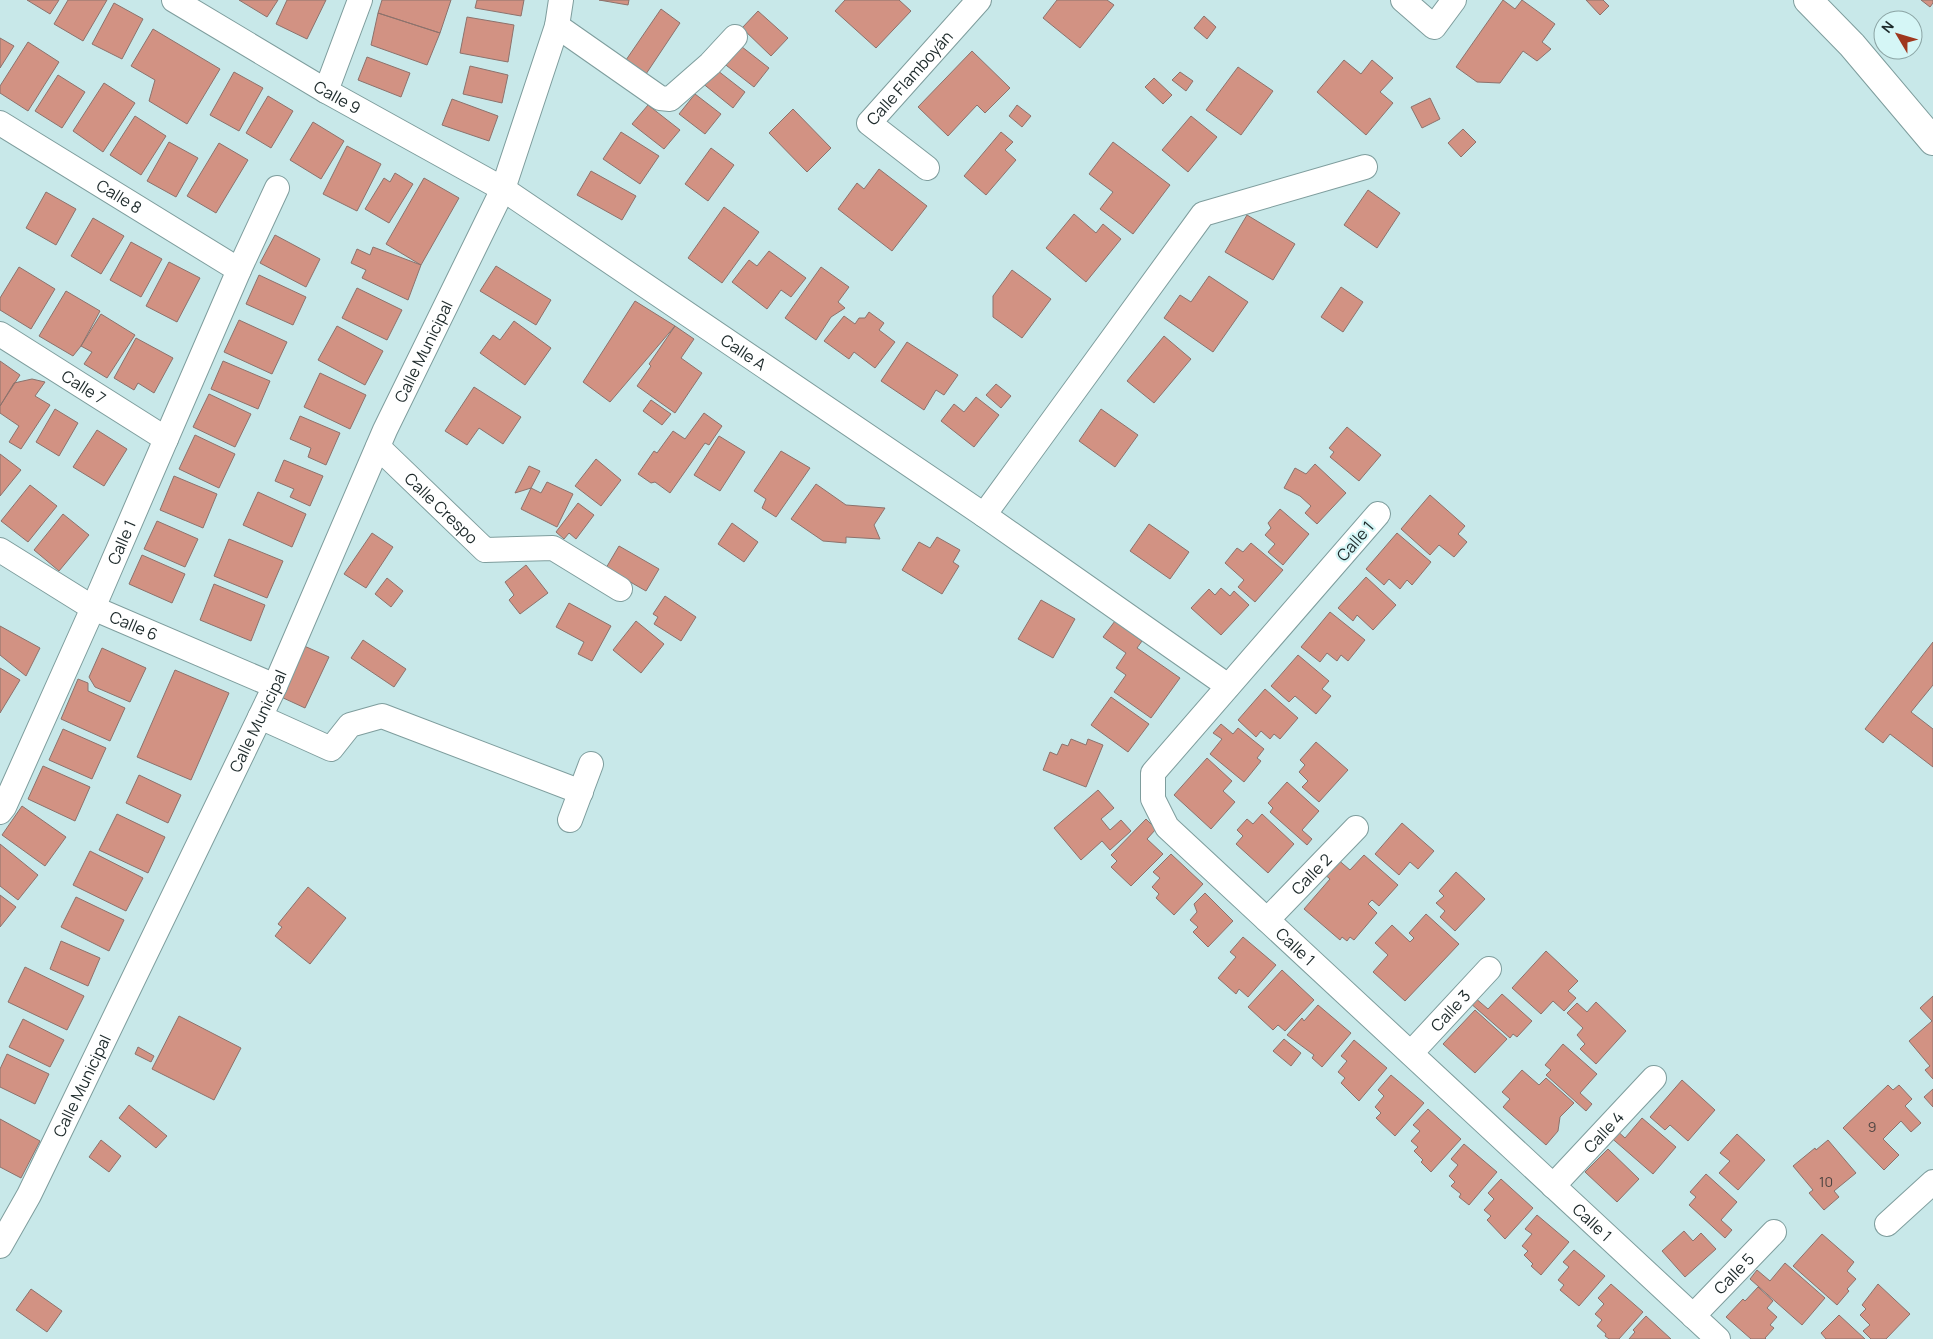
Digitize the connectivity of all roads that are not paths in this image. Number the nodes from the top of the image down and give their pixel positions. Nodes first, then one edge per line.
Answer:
1 (174, 0) edge
2 (360, 0) edge
3 (561, 0) edge
4 (979, 0) edge
5 (1403, 0) edge
6 (1454, 0) edge
7 (1808, 0) edge
8 (557, 26) junction
9 (735, 37) dead end
10 (326, 91) junction
11 (0, 123) edge
12 (1933, 141) edge
13 (1365, 166) dead end
14 (927, 168) dead end
15 (277, 188) dead end
16 (503, 189) junction
17 (239, 270) junction
18 (0, 334) edge
19 (166, 439) junction
20 (378, 447) junction
21 (1378, 514) dead end
22 (984, 515) junction
23 (0, 550) edge
24 (620, 590) dead end
25 (93, 608) junction
26 (275, 686) junction
27 (1228, 686) junction
28 (260, 717) junction
29 (592, 764) dead end
30 (581, 792) junction
31 (1, 807) edge
32 (570, 820) dead end
33 (1356, 828) dead end
34 (1268, 920) junction
35 (1489, 968) dead end
36 (1411, 1053) junction
37 (1654, 1078) dead end
38 (1933, 1182) edge
39 (1554, 1186) junction
40 (1887, 1224) dead end
41 (1774, 1232) dead end
42 (0, 1246) edge
43 (1693, 1316) junction
44 (1718, 1339) edge

1 - 10 street, Calle 9
2 - 10 street
3 - 8 street, Calle Municipal
4 - 14 street, Calle Flamboyán
5 - 6 street
7 - 12 street
8 - 9 street
8 - 16 street, Calle Municipal
10 - 16 street, Calle 9
11 - 17 street, Calle 8
13 - 22 street
15 - 17 street, Calle 1
16 - 20 street, Calle Municipal
16 - 22 street, Calle A
17 - 19 street, Calle 1
18 - 19 street, Calle 7
19 - 25 street, Calle 1
20 - 24 street, Calle Crespo
20 - 26 street, Calle Municipal
21 - 27 street, Calle 1
22 - 27 street, Calle A
23 - 25 street, Calle 6
25 - 26 street, Calle 6
25 - 31 street, Calle 1
26 - 28 street, Calle Municipal
27 - 34 street, Calle 1
28 - 30 street
28 - 42 street, Calle Municipal
29 - 30 street
30 - 32 street
33 - 34 street, Calle 2
34 - 36 street, Calle 1
35 - 36 street, Calle 3
36 - 39 street, Calle 1
37 - 39 street, Calle 4
38 - 40 street
39 - 43 street, Calle 1
41 - 43 street, Calle 5
43 - 44 street, Calle 1

